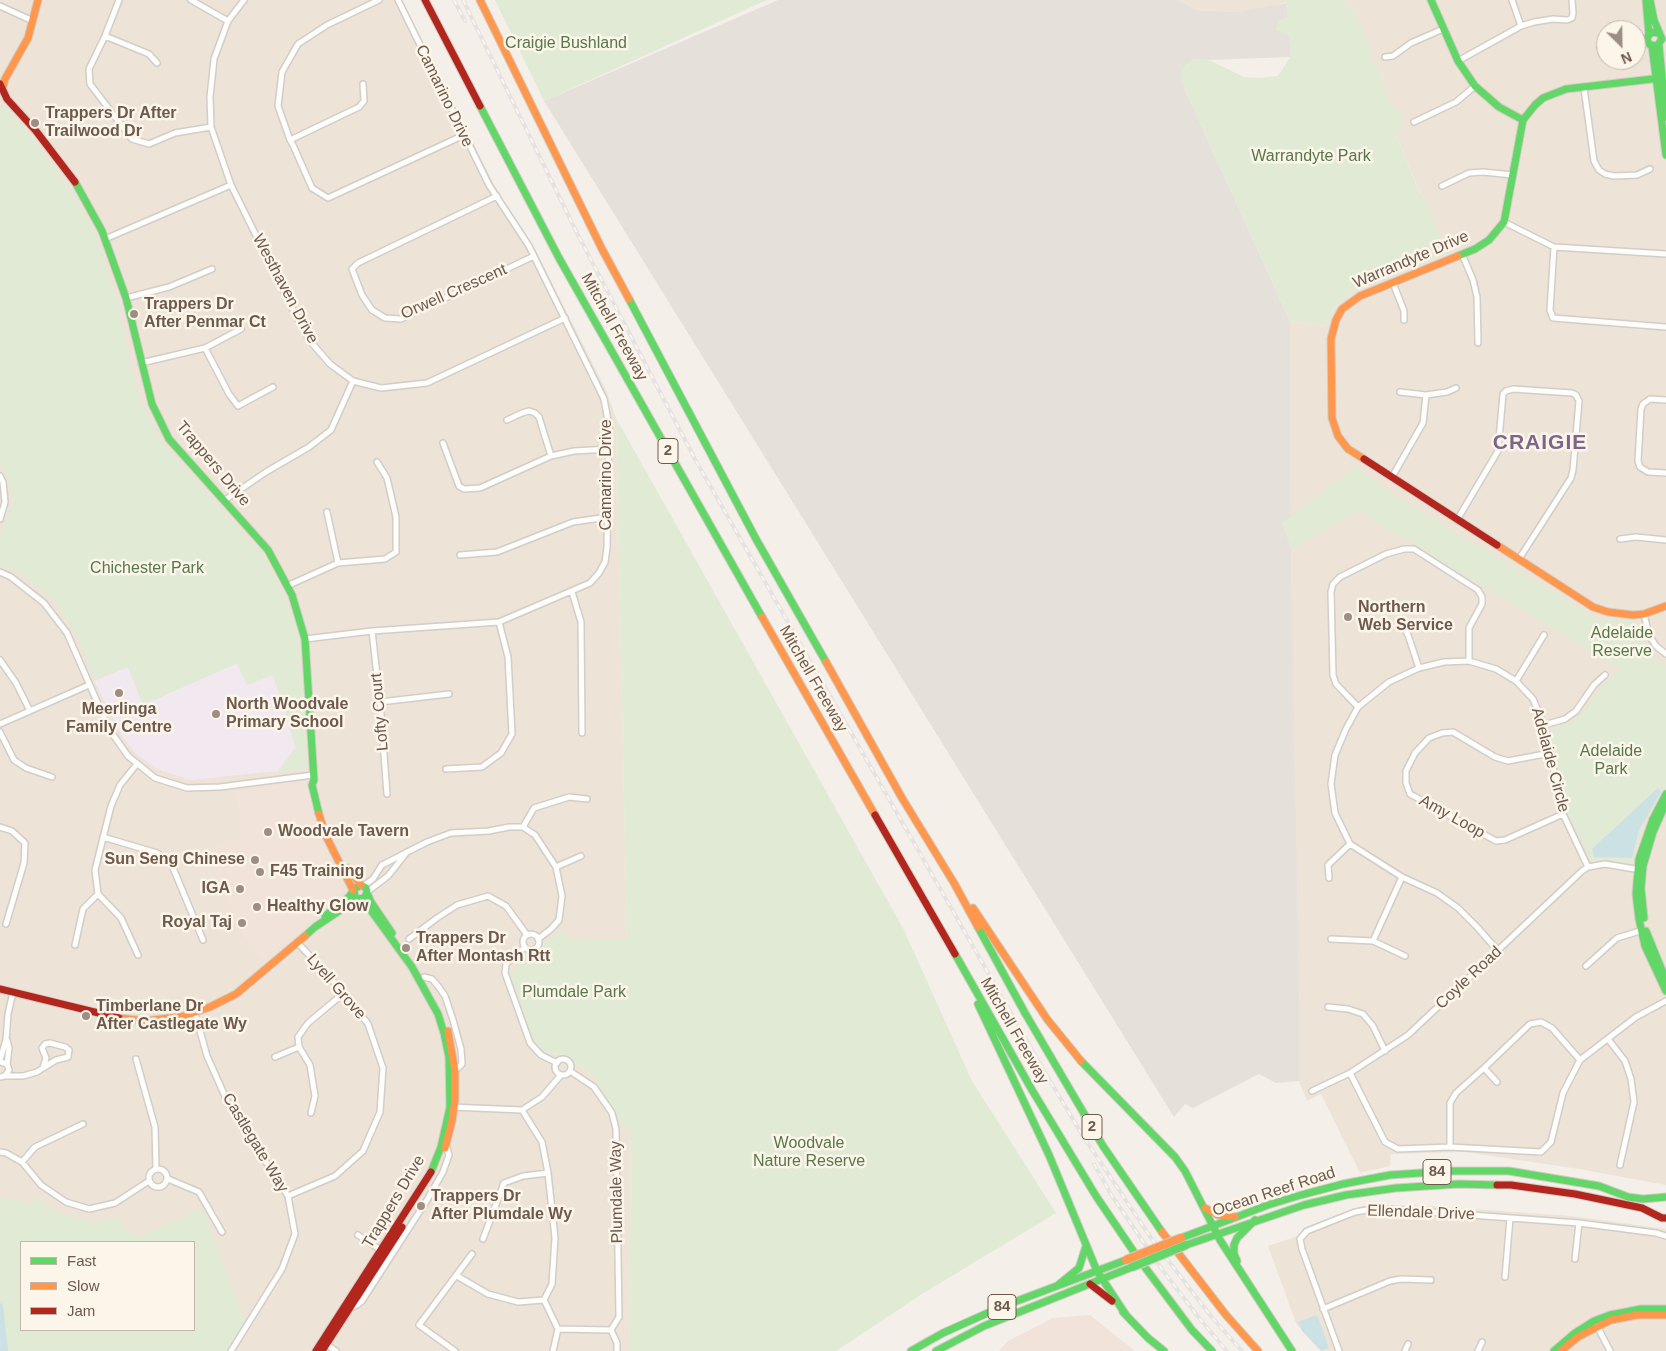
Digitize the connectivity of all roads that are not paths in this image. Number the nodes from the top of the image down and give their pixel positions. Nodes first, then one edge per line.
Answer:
1 (38, 0) edge
2 (119, 0) edge
3 (191, 0) edge
4 (244, 0) edge
5 (379, 0) edge
6 (398, 0) edge
7 (425, 0) edge
8 (480, 0) edge
9 (1431, 0) edge
10 (1512, 0) edge
11 (1572, 0) edge
12 (1646, 0) edge
13 (1650, 0) edge
14 (0, 6) edge
15 (33, 21) junction
16 (228, 21) junction
17 (1521, 26) junction
18 (1443, 29) junction
19 (1661, 33) edge
20 (1648, 34) junction
21 (105, 36) junction
22 (1659, 44) edge
23 (1385, 57) dead end
24 (1458, 61) junction
25 (157, 63) dead end
26 (1659, 78) junction
27 (364, 84) dead end
28 (1475, 86) junction
29 (1584, 88) junction
30 (2, 89) edge
31 (1666, 117) edge
32 (1523, 120) junction
33 (1414, 122) dead end
34 (211, 127) junction
35 (464, 135) junction
36 (290, 140) junction
37 (1666, 155) edge
38 (1650, 170) dead end
39 (1513, 175) junction
40 (231, 185) junction
41 (1442, 186) dead end
42 (497, 196) junction
43 (1504, 222) junction
44 (105, 239) junction
45 (1554, 247) junction
46 (1462, 254) junction
47 (1666, 254) edge
48 (534, 256) junction
49 (212, 269) dead end
50 (1393, 283) junction
51 (126, 298) junction
52 (564, 318) junction
53 (1404, 320) dead end
54 (1666, 327) edge
55 (241, 330) dead end
56 (1478, 343) dead end
57 (205, 348) junction
58 (141, 363) junction
59 (354, 381) junction
60 (273, 388) dead end
61 (1456, 388) dead end
62 (1400, 392) dead end
63 (1426, 395) junction
64 (1666, 400) edge
65 (507, 420) dead end
66 (443, 442) dead end
67 (609, 449) junction
68 (551, 456) junction
69 (377, 462) dead end
70 (1666, 474) edge
71 (0, 476) edge
72 (1392, 477) junction
73 (225, 500) junction
74 (327, 512) dead end
75 (608, 517) junction
76 (0, 518) edge
77 (1457, 520) junction
78 (1620, 539) dead end
79 (1666, 540) edge
80 (460, 555) dead end
81 (1519, 559) junction
82 (338, 562) junction
83 (0, 572) edge
84 (287, 586) junction
85 (572, 592) junction
86 (1666, 606) edge
87 (1644, 614) junction
88 (499, 622) junction
89 (1402, 624) dead end
90 (372, 631) junction
91 (1544, 636) dead end
92 (305, 639) junction
93 (1666, 654) edge
94 (0, 660) edge
95 (1469, 661) junction
96 (1419, 668) junction
97 (1605, 675) dead end
98 (1516, 681) junction
99 (89, 685) junction
100 (449, 694) dead end
101 (380, 702) junction
102 (1358, 706) junction
103 (30, 711) junction
104 (0, 724) edge
105 (1544, 725) junction
106 (0, 732) edge
107 (582, 733) dead end
108 (1550, 753) junction
109 (137, 764) junction
110 (446, 769) dead end
111 (52, 777) dead end
112 (314, 777) junction
113 (387, 794) dead end
114 (1666, 794) edge
115 (587, 799) dead end
116 (1666, 803) edge
117 (1564, 814) junction
118 (0, 827) edge
119 (523, 827) junction
120 (104, 837) junction
121 (1350, 844) junction
122 (408, 852) junction
123 (581, 856) dead end
124 (1588, 867) junction
125 (556, 868) junction
126 (1640, 868) junction
127 (1402, 877) junction
128 (1329, 878) dead end
129 (954, 884) junction
130 (365, 889) junction
131 (353, 891) junction
132 (98, 894) junction
133 (358, 899) junction
134 (6, 924) dead end
135 (315, 927) junction
136 (1643, 930) junction
137 (528, 935) junction
138 (410, 939) dead end
139 (538, 939) junction
140 (1331, 939) dead end
141 (203, 940) dead end
142 (1373, 941) junction
143 (297, 942) junction
144 (75, 945) dead end
145 (525, 947) junction
146 (1498, 951) junction
147 (138, 955) dead end
148 (1405, 956) dead end
149 (1586, 966) dead end
150 (1666, 980) edge
151 (972, 984) junction
152 (0, 989) edge
153 (1666, 991) edge
154 (13, 992) junction
155 (344, 993) junction
156 (1666, 1002) edge
157 (1328, 1007) dead end
158 (195, 1013) junction
159 (6, 1040) junction
160 (1608, 1040) junction
161 (299, 1047) junction
162 (1385, 1051) junction
163 (275, 1057) dead end
164 (136, 1059) dead end
165 (1580, 1060) junction
166 (0, 1061) edge
167 (557, 1063) junction
168 (8, 1067) junction
169 (43, 1068) junction
170 (1484, 1068) junction
171 (570, 1072) junction
172 (1350, 1073) junction
173 (26, 1075) junction
174 (561, 1075) junction
175 (2, 1078) edge
176 (1497, 1082) dead end
177 (1312, 1091) dead end
178 (452, 1107) junction
179 (522, 1110) junction
180 (311, 1113) dead end
181 (83, 1124) dead end
182 (1450, 1147) junction
183 (0, 1152) edge
184 (22, 1162) junction
185 (1620, 1165) dead end
186 (156, 1169) junction
187 (548, 1173) junction
188 (168, 1179) junction
189 (149, 1181) junction
190 (288, 1196) junction
191 (1666, 1197) edge
192 (1205, 1208) junction
193 (1235, 1217) junction
194 (1510, 1218) junction
195 (1666, 1218) edge
196 (1256, 1220) junction
197 (1579, 1223) junction
198 (1212, 1226) junction
199 (222, 1232) dead end
200 (1217, 1234) junction
201 (358, 1235) dead end
202 (1666, 1236) edge
203 (483, 1239) dead end
204 (1086, 1243) junction
205 (382, 1251) junction
206 (472, 1254) dead end
207 (1575, 1259) dead end
208 (1097, 1271) junction
209 (1240, 1271) junction
210 (457, 1276) junction
211 (1505, 1277) dead end
212 (1101, 1279) junction
213 (1431, 1280) dead end
214 (1090, 1284) junction
215 (1057, 1286) junction
216 (544, 1300) junction
217 (1323, 1309) junction
218 (1666, 1309) edge
219 (1126, 1315) junction
220 (1666, 1315) edge
221 (1596, 1324) junction
222 (558, 1329) junction
223 (611, 1330) junction
224 (954, 1342) junction
225 (1482, 1342) dead end
226 (1408, 1344) dead end
227 (323, 1346) edge
228 (231, 1351) edge
229 (316, 1351) edge
230 (336, 1351) edge
231 (455, 1351) edge
232 (554, 1351) edge
233 (617, 1351) edge
234 (911, 1351) edge
235 (936, 1351) edge
236 (944, 1351) edge
237 (1164, 1351) edge
238 (1212, 1351) edge
239 (1258, 1351) edge
240 (1292, 1351) edge
241 (1339, 1351) edge
242 (1405, 1351) edge
243 (1478, 1351) edge
244 (1554, 1351) edge
245 (1561, 1351) edge
246 (1610, 1351) edge

1 - 15 main road
2 - 21 street
3 - 16 street
4 - 16 street, Westhaven Drive
5 - 36 street
6 - 35 street, Camarino Drive
7 - 151 main road, Mitchell Freeway / 2
8 - 129 main road, Mitchell Freeway / 2
9 - 18 main road
10 - 17 street
11 - 17 street
12 - 20 main road
13 - 19 main road
14 - 15 street
15 - 30 main road
16 - 34 street, Westhaven Drive
17 - 24 street
18 - 23 street
18 - 24 main road
19 - 20 main road
19 - 22 main road
20 - 22 main road
21 - 25 street
21 - 34 street
22 - 26 main road
24 - 28 main road
26 - 29 main road
26 - 31 main road
26 - 37 main road
27 - 36 street
28 - 32 main road
28 - 33 street
29 - 32 main road
29 - 38 street
30 - 44 main road, Trappers Drive
32 - 39 main road
34 - 40 street, Westhaven Drive
35 - 36 street
35 - 42 street, Camarino Drive
39 - 41 street
39 - 43 main road
40 - 44 street
40 - 59 street, Westhaven Drive
42 - 48 street, Camarino Drive
42 - 48 street, Orwell Crescent
43 - 45 street
43 - 46 main road, Warrandyte Drive
44 - 51 main road, Trappers Drive
45 - 47 street
45 - 54 street
46 - 50 main road, Warrandyte Drive
46 - 56 street
48 - 52 street, Camarino Drive
49 - 51 street
50 - 53 street
50 - 72 main road, Warrandyte Drive
51 - 58 main road, Trappers Drive
52 - 59 street, Westhaven Drive
52 - 67 street, Camarino Drive
55 - 57 street
57 - 58 street
57 - 60 street
58 - 73 main road, Trappers Drive
59 - 73 street
61 - 63 street
62 - 63 street
63 - 72 street
64 - 70 street
65 - 68 street
66 - 68 street
67 - 68 street
67 - 75 street, Camarino Drive
69 - 82 street
71 - 76 street
72 - 77 main road, Warrandyte Drive
73 - 84 main road, Trappers Drive
74 - 82 street
75 - 80 street
75 - 85 street, Camarino Drive
77 - 81 main road, Warrandyte Drive
77 - 81 street
78 - 79 street
81 - 87 main road, Warrandyte Drive
82 - 84 street
83 - 99 street
84 - 92 main road, Trappers Drive
85 - 88 street, Camarino Drive
85 - 107 street
86 - 87 main road, Warrandyte Drive
87 - 93 street
88 - 90 street, Camarino Drive
88 - 110 street
89 - 96 street
90 - 92 street, Camarino Drive
90 - 101 street, Lofty Court
91 - 98 street
92 - 112 main road, Trappers Drive
94 - 103 street
95 - 96 street, Adelaide Circle
95 - 98 street, Adelaide Circle
95 - 102 street
96 - 102 street, Adelaide Circle
97 - 105 street
98 - 105 street, Adelaide Circle
99 - 103 street
99 - 109 street
100 - 101 street
101 - 113 street, Lofty Court
102 - 121 street, Adelaide Circle
103 - 104 street
105 - 108 street, Adelaide Circle
106 - 111 street
108 - 117 street, Adelaide Circle
108 - 117 street, Amy Loop
109 - 112 street
109 - 120 street
112 - 130 main road, Trappers Drive
112 - 131 main road, Trappers Drive
114 - 126 main road
115 - 119 street
116 - 126 main road
117 - 124 street, Adelaide Circle
118 - 134 street
119 - 122 street
119 - 125 street
120 - 132 street
120 - 141 street
121 - 127 street
121 - 128 street
122 - 130 street
122 - 130 street
123 - 125 street
124 - 126 street
124 - 146 street, Coyle Road
125 - 139 street
126 - 136 main road
127 - 142 street
127 - 146 street
129 - 192 main road
129 - 239 main road, Mitchell Freeway / 2
130 - 131 main road
130 - 133 main road
130 - 178 main road, Trappers Drive
131 - 133 main road
131 - 135 main road
132 - 144 street
132 - 147 street
133 - 135 main road
133 - 178 main road, Trappers Drive
135 - 143 main road
136 - 149 street
136 - 150 main road
136 - 153 main road
137 - 138 street
137 - 139 street
137 - 145 street
139 - 145 street
140 - 142 street
142 - 148 street
143 - 155 street, Lyell Grove
143 - 158 main road
145 - 167 street
146 - 162 street, Coyle Road
151 - 204 main road
151 - 238 main road, Mitchell Freeway / 2
152 - 154 main road
154 - 158 main road
154 - 159 street
155 - 161 street
155 - 190 street, Lyell Grove
156 - 160 street
157 - 162 street
158 - 190 street, Castlegate Way
159 - 166 street
159 - 168 street
160 - 165 street
160 - 185 street
161 - 163 street
161 - 180 street
162 - 172 street, Coyle Road
164 - 186 street
165 - 170 street
165 - 182 street
166 - 168 street
167 - 171 street
167 - 174 street
168 - 173 street
168 - 175 street
169 - 169 street
169 - 173 street
170 - 176 street
170 - 182 street
171 - 174 street
171 - 223 street, Plumdale Way
172 - 177 street, Coyle Road
172 - 182 street
173 - 175 street
174 - 179 street
178 - 179 street
178 - 205 main road, Trappers Drive
178 - 227 main road, Trappers Drive
179 - 187 street
181 - 184 street
183 - 184 street
184 - 189 street
186 - 188 street
186 - 189 street
187 - 203 street
187 - 216 street
188 - 189 street
188 - 199 street
190 - 228 street, Castlegate Way
191 - 193 main road, Ocean Reef Road / 84
192 - 193 main road
192 - 198 main road
193 - 198 main road, Ocean Reef Road / 84
194 - 197 street, Ellendale Drive
194 - 211 street
194 - 217 street, Ellendale Drive
195 - 196 main road, Ocean Reef Road / 84
196 - 200 main road, Ocean Reef Road / 84
196 - 209 main road
197 - 202 street, Ellendale Drive
197 - 207 street
198 - 200 main road
198 - 208 main road, Ocean Reef Road / 84, bridge
200 - 209 main road
200 - 212 main road, Ocean Reef Road / 84, bridge
201 - 205 street
204 - 208 main road
204 - 215 main road
205 - 227 main road, Trappers Drive
206 - 210 street
208 - 212 main road
208 - 215 main road, Ocean Reef Road / 84
209 - 240 main road
210 - 216 street
210 - 231 street
212 - 214 main road, Ocean Reef Road / 84
212 - 219 main road
213 - 217 street
214 - 219 main road
214 - 224 main road, Ocean Reef Road / 84
215 - 234 main road, Ocean Reef Road / 84
216 - 222 street
217 - 241 street, Ellendale Drive
218 - 221 main road
219 - 237 main road
220 - 221 main road
221 - 244 main road
221 - 245 main road
221 - 246 street
222 - 223 street
222 - 232 street
223 - 233 street
224 - 235 main road, Ocean Reef Road / 84
224 - 236 main road
225 - 243 street
226 - 242 street
227 - 229 main road, Trappers Drive
227 - 230 street

